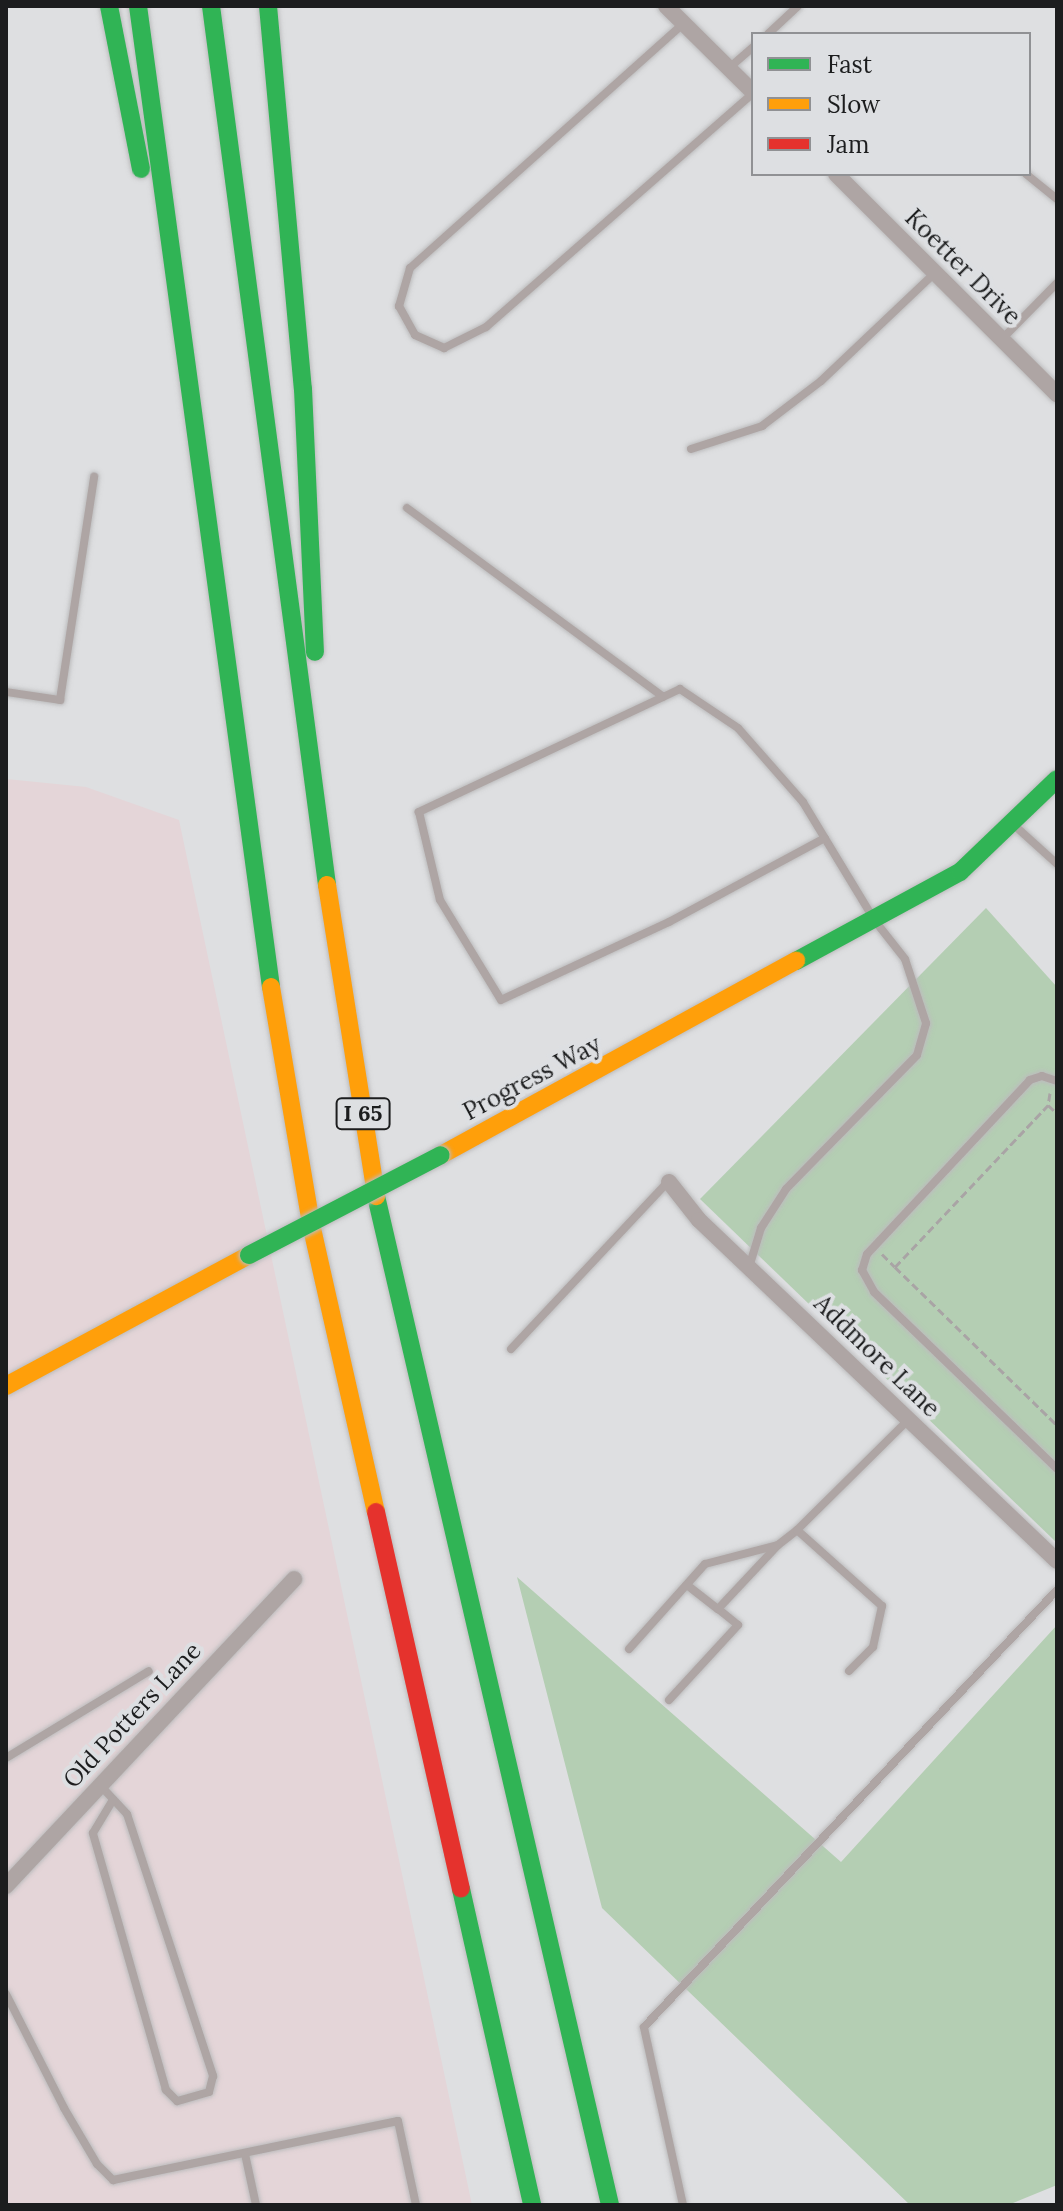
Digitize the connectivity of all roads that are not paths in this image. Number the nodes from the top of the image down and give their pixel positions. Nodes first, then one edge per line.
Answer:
1 (109, 6) edge
2 (138, 6) edge
3 (211, 6) edge
4 (268, 6) edge
5 (666, 6) edge
6 (798, 6) edge
7 (684, 23) junction
8 (770, 32) edge
9 (751, 49) edge
10 (729, 68) junction
11 (751, 90) edge
12 (751, 94) edge
13 (838, 176) edge
14 (1028, 176) edge
15 (1057, 199) edge
16 (935, 273) junction
17 (1057, 283) edge
18 (1001, 339) junction
19 (1057, 394) edge
20 (691, 449) dead end
21 (195, 450) junction
22 (94, 477) dead end
23 (407, 508) dead end
24 (6, 692) edge
25 (663, 697) junction
26 (1057, 779) edge
27 (1011, 823) junction
28 (825, 838) junction
29 (324, 854) junction
30 (1057, 864) edge
31 (875, 921) junction
32 (1054, 1080) edge
33 (669, 1182) joint
34 (750, 1264) junction
35 (511, 1349) dead end
36 (6, 1386) edge
37 (908, 1420) junction
38 (1057, 1469) edge
39 (797, 1530) junction
40 (778, 1545) junction
41 (1057, 1561) edge
42 (294, 1579) dead end
43 (687, 1585) junction
44 (1057, 1590) edge
45 (718, 1609) junction
46 (629, 1649) dead end
47 (149, 1671) dead end
48 (849, 1671) dead end
49 (669, 1700) dead end
50 (6, 1758) edge
51 (99, 1784) junction
52 (113, 1800) junction
53 (6, 1886) edge
54 (6, 1994) edge
55 (245, 2154) junction
56 (256, 2205) edge
57 (416, 2205) edge
58 (532, 2205) edge
59 (610, 2205) edge
60 (683, 2205) edge

1 - 21 main road
2 - 21 main road
3 - 29 main road, I 65
4 - 29 main road
5 - 7 street
6 - 8 lane
7 - 10 street
7 - 12 lane
9 - 10 lane
10 - 11 street
13 - 16 street, Koetter Drive
14 - 15 lane
16 - 18 street, Koetter Drive
16 - 20 lane
17 - 18 lane
18 - 19 street, Koetter Drive
21 - 58 main road
22 - 24 lane
23 - 25 lane
25 - 28 lane
25 - 28 lane
26 - 27 main road, Progress Way
27 - 30 lane
27 - 31 main road, Progress Way
28 - 31 lane
29 - 59 main road, I 65
31 - 34 lane
31 - 36 main road, Progress Way, bridge
32 - 38 lane
33 - 34 street, Addmore Lane
33 - 35 lane
34 - 37 street, Addmore Lane
37 - 39 lane
37 - 41 street, Addmore Lane
39 - 40 lane
39 - 48 lane
40 - 43 lane
40 - 45 lane
42 - 51 street, Old Potters Lane
43 - 45 lane
43 - 46 lane
44 - 60 lane
45 - 49 lane
47 - 50 lane
51 - 52 lane
51 - 53 street, Old Potters Lane
52 - 52 lane
54 - 55 lane
55 - 56 lane
55 - 57 lane

